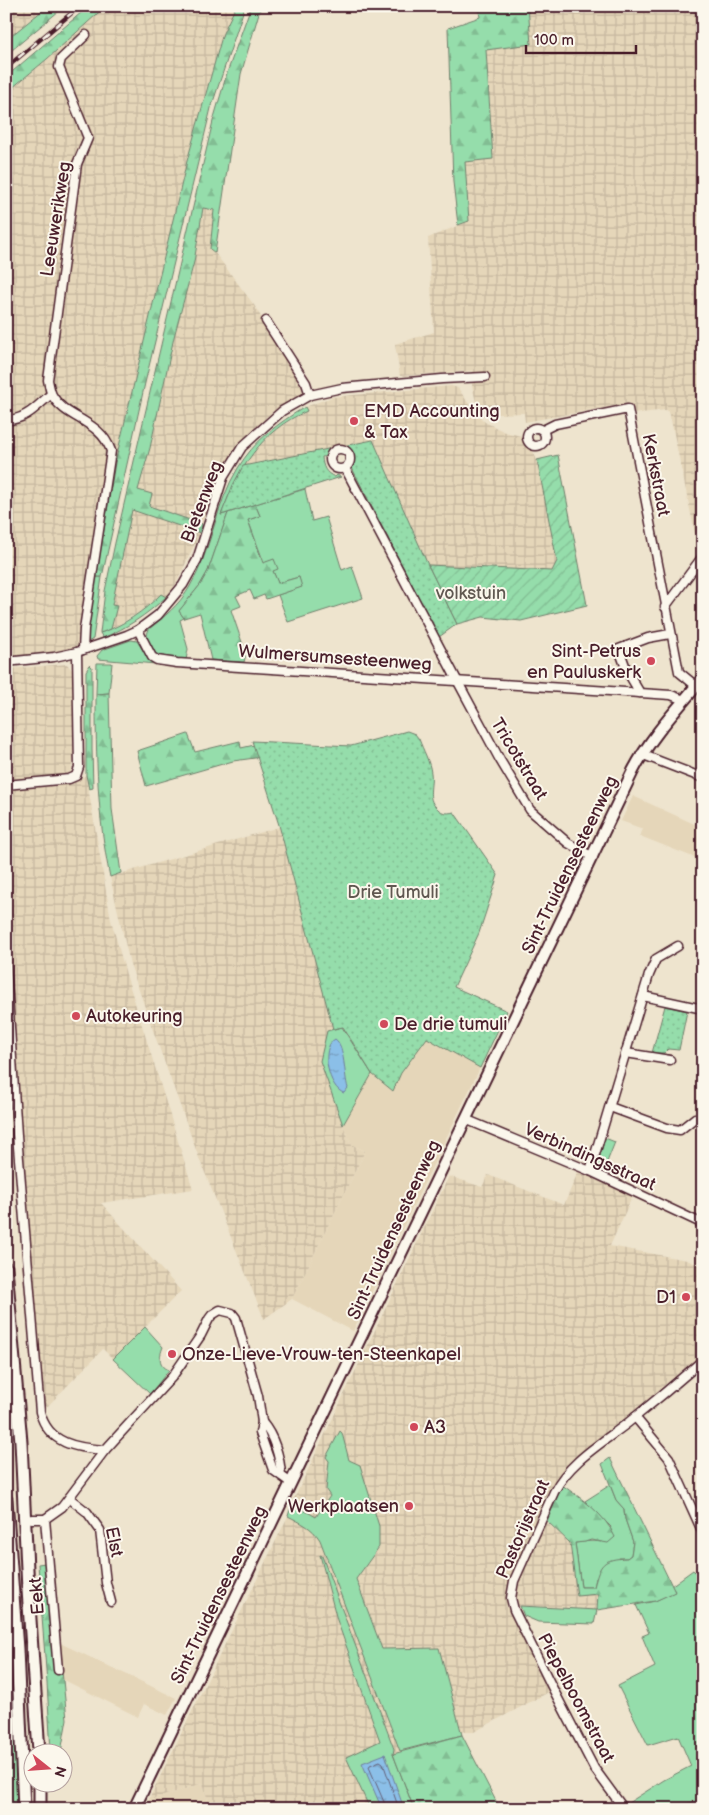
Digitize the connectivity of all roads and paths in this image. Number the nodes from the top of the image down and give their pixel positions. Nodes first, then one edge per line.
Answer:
1 (86, 35) dead end
2 (266, 321) dead end
3 (485, 377) dead end
4 (52, 394) junction
5 (310, 395) junction
6 (6, 420) edge
7 (543, 430) dead end
8 (345, 468) dead end
9 (703, 556) edge
10 (665, 607) junction
11 (138, 630) junction
12 (670, 634) junction
13 (80, 651) junction
14 (6, 662) edge
15 (458, 682) junction
16 (700, 684) edge
17 (640, 693) junction
18 (684, 700) junction
19 (642, 754) junction
20 (703, 778) edge
21 (6, 786) edge
22 (592, 857) junction
23 (678, 946) dead end
24 (6, 966) edge
25 (643, 996) junction
26 (703, 1009) edge
27 (626, 1053) junction
28 (670, 1060) dead end
29 (610, 1107) junction
30 (694, 1118) dead end
31 (465, 1119) junction
32 (590, 1171) junction
33 (703, 1224) edge
34 (6, 1268) edge
35 (703, 1360) edge
36 (635, 1417) junction
37 (105, 1450) junction
38 (291, 1483) junction
39 (69, 1498) junction
40 (6, 1500) edge
41 (32, 1519) dead end
42 (45, 1519) junction
43 (703, 1532) edge
44 (511, 1598) joint
45 (111, 1602) dead end
46 (58, 1670) dead end
47 (38, 1742) edge
48 (40, 1792) edge
49 (24, 1809) edge
50 (40, 1809) edge
51 (134, 1809) edge
52 (624, 1809) edge

1 - 4 street, Leeuwerikweg
2 - 5 street
3 - 5 street, Bietenweg
4 - 6 street
4 - 13 street
5 - 11 street, Bietenweg
7 - 10 street, Kerkstraat
8 - 15 street, Tricotstraat
9 - 10 street
10 - 12 street, Kerkstraat
11 - 13 street
11 - 15 street, Wulmersumsesteenweg
12 - 16 street, Kerkstraat
12 - 17 street
13 - 14 street
13 - 21 street
15 - 17 street, Wulmersumsesteenweg
15 - 22 street, Tricotstraat
16 - 18 main road, Sint-Truidensesteenweg
17 - 18 street, Wulmersumsesteenweg
18 - 19 main road, Sint-Truidensesteenweg
19 - 20 street
19 - 22 main road, Sint-Truidensesteenweg
22 - 31 main road, Sint-Truidensesteenweg
23 - 25 street
24 - 37 street
25 - 26 street
25 - 27 street
27 - 28 street
27 - 29 street
29 - 30 street
29 - 32 street
31 - 32 street, Verbindingsstraat
31 - 38 main road, Sint-Truidensesteenweg
32 - 33 street, Verbindingsstraat
34 - 47 highway
35 - 36 street, Pastorijstraat
36 - 43 street
36 - 44 street, Pastorijstraat
37 - 38 street
37 - 39 street
38 - 51 main road, Sint-Truidensesteenweg
39 - 42 street
39 - 45 street, Elst
40 - 49 highway
41 - 42 street
42 - 46 street, Eekt
44 - 52 street, Piepelboomstraat
48 - 50 highway

